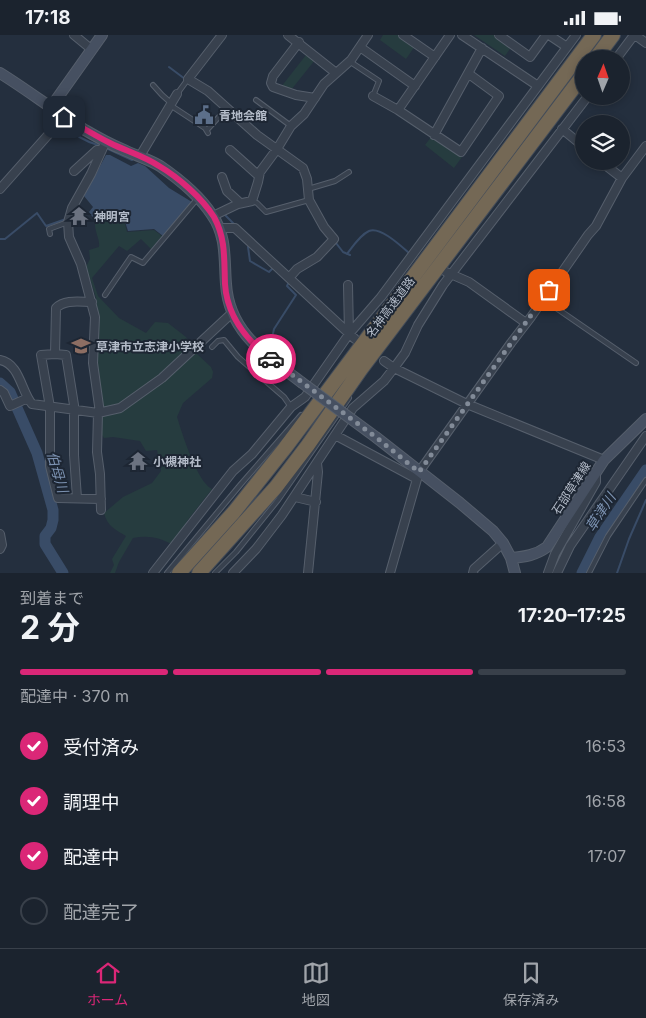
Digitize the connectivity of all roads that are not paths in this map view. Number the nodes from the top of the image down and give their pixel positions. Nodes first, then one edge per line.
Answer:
1 (74, 35) edge
2 (102, 35) edge
3 (222, 35) edge
4 (288, 35) edge
5 (368, 35) edge
6 (403, 35) edge
7 (450, 35) edge
8 (462, 35) edge
9 (499, 35) edge
10 (547, 35) edge
11 (576, 35) edge
12 (594, 35) edge
13 (613, 35) edge
14 (634, 35) edge
15 (299, 43) junction
16 (646, 43) edge
17 (360, 47) junction
18 (567, 47) junction
19 (91, 49) junction
20 (482, 49) junction
21 (602, 50) edge
22 (623, 50) edge
23 (435, 57) junction
24 (350, 61) junction
25 (0, 73) edge
26 (336, 73) junction
27 (469, 74) junction
28 (188, 79) junction
29 (153, 85) dead end
30 (415, 86) junction
31 (538, 86) junction
32 (575, 86) edge
33 (177, 93) joint
34 (373, 97) joint
35 (314, 98) junction
36 (256, 100) dead end
37 (171, 104) junction
38 (579, 105) edge
39 (51, 107) junction
40 (227, 108) junction
41 (398, 110) junction
42 (64, 117) junction
43 (291, 126) junction
44 (562, 129) junction
45 (434, 135) junction
46 (575, 140) edge
47 (104, 145) junction
48 (646, 146) edge
49 (277, 149) junction
50 (230, 150) dead end
51 (140, 156) junction
52 (612, 170) edge
53 (74, 171) dead end
54 (349, 172) dead end
55 (259, 176) junction
56 (222, 177) dead end
57 (622, 178) junction
58 (0, 189) edge
59 (308, 189) junction
60 (199, 198) junction
61 (309, 200) junction
62 (252, 201) junction
63 (240, 203) junction
64 (213, 216) junction
65 (68, 222) junction
66 (219, 228) junction
67 (50, 234) dead end
68 (449, 273) junction
69 (289, 278) junction
70 (348, 285) dead end
71 (105, 295) dead end
72 (543, 299) junction
73 (92, 302) junction
74 (232, 313) junction
75 (526, 323) junction
76 (352, 336) junction
77 (212, 347) dead end
78 (356, 353) junction
79 (55, 354) junction
80 (377, 358) junction
81 (0, 360) edge
82 (636, 363) dead end
83 (394, 369) junction
84 (328, 380) dead end
85 (323, 387) dead end
86 (354, 387) dead end
87 (0, 391) edge
88 (317, 395) dead end
89 (350, 395) dead end
90 (28, 398) junction
91 (467, 404) junction
92 (50, 407) junction
93 (291, 407) junction
94 (74, 410) junction
95 (306, 411) dead end
96 (99, 413) junction
97 (646, 419) edge
98 (335, 435) junction
99 (646, 436) edge
100 (604, 461) junction
101 (318, 463) junction
102 (596, 472) junction
103 (418, 475) junction
104 (646, 480) edge
105 (295, 497) junction
106 (77, 498) junction
107 (101, 499) junction
108 (316, 502) junction
109 (101, 510) dead end
110 (0, 534) edge
111 (503, 543) junction
112 (0, 549) edge
113 (511, 558) junction
114 (153, 573) edge
115 (166, 573) edge
116 (178, 573) edge
117 (199, 573) edge
118 (215, 573) edge
119 (233, 573) edge
120 (308, 573) edge
121 (390, 573) edge
122 (473, 573) edge
123 (515, 573) edge
124 (548, 573) edge
125 (557, 573) edge
126 (589, 573) edge

1 - 19 street
2 - 19 street
3 - 28 street
4 - 15 street
5 - 17 street
6 - 23 street
7 - 23 street
8 - 20 street
9 - 10 street
10 - 18 street
11 - 18 street
12 - 78 highway, 名神高速道路
13 - 21 highway
14 - 16 street
14 - 22 street
15 - 26 street
15 - 35 street
17 - 24 street
17 - 30 street
18 - 31 street
19 - 39 street
20 - 27 street
20 - 31 street
23 - 30 street
24 - 26 street
24 - 34 lane
25 - 39 street
26 - 35 street
27 - 45 street
27 - 45 street
28 - 33 lane
28 - 40 street
29 - 37 lane
30 - 41 street
31 - 76 street
32 - 80 highway, 名神高速道路
33 - 37 street
34 - 41 street
35 - 43 street
36 - 43 lane
37 - 40 lane
37 - 51 street
38 - 44 street
39 - 42 street
40 - 49 street
41 - 45 street
42 - 47 street
42 - 58 street
43 - 49 street
44 - 46 street
44 - 68 street
47 - 51 street
47 - 53 street
47 - 65 street
48 - 57 street
49 - 55 street
49 - 59 street
50 - 55 street
51 - 60 street
52 - 57 street
54 - 59 lane
55 - 62 street
56 - 63 street
57 - 72 street
59 - 61 street
60 - 64 street
60 - 71 lane
61 - 62 lane
61 - 69 street
62 - 63 street
63 - 64 street
64 - 66 street
65 - 67 lane
65 - 73 street
66 - 69 street
66 - 74 street
68 - 75 street
68 - 83 street
69 - 76 street
70 - 76 street
72 - 75 street
72 - 82 lane
73 - 79 street
73 - 96 street
74 - 96 street
74 - 103 street, bridge
75 - 91 street
76 - 93 street
77 - 93 lane
78 - 84 lane
78 - 116 highway, 名神高速道路
79 - 92 street
79 - 94 street
80 - 83 street
80 - 86 lane
80 - 117 highway, 名神高速道路
81 - 90 street
83 - 91 street
83 - 98 street
85 - 88 lane
87 - 90 street
89 - 118 lane
90 - 92 street
91 - 100 street
91 - 103 street
92 - 94 street
92 - 106 street
93 - 114 street
94 - 96 street
94 - 106 street
95 - 115 lane
96 - 107 street
97 - 100 street, 石部草津線
98 - 101 street
98 - 103 street
99 - 125 street
100 - 102 street, 石部草津線
101 - 105 street
101 - 108 street
102 - 113 street, 石部草津線
102 - 124 street
103 - 111 street
103 - 121 street
104 - 126 lane
105 - 108 street
105 - 119 street
106 - 107 street
107 - 109 street
108 - 120 street
110 - 112 street
111 - 113 street
111 - 122 street
113 - 123 street

